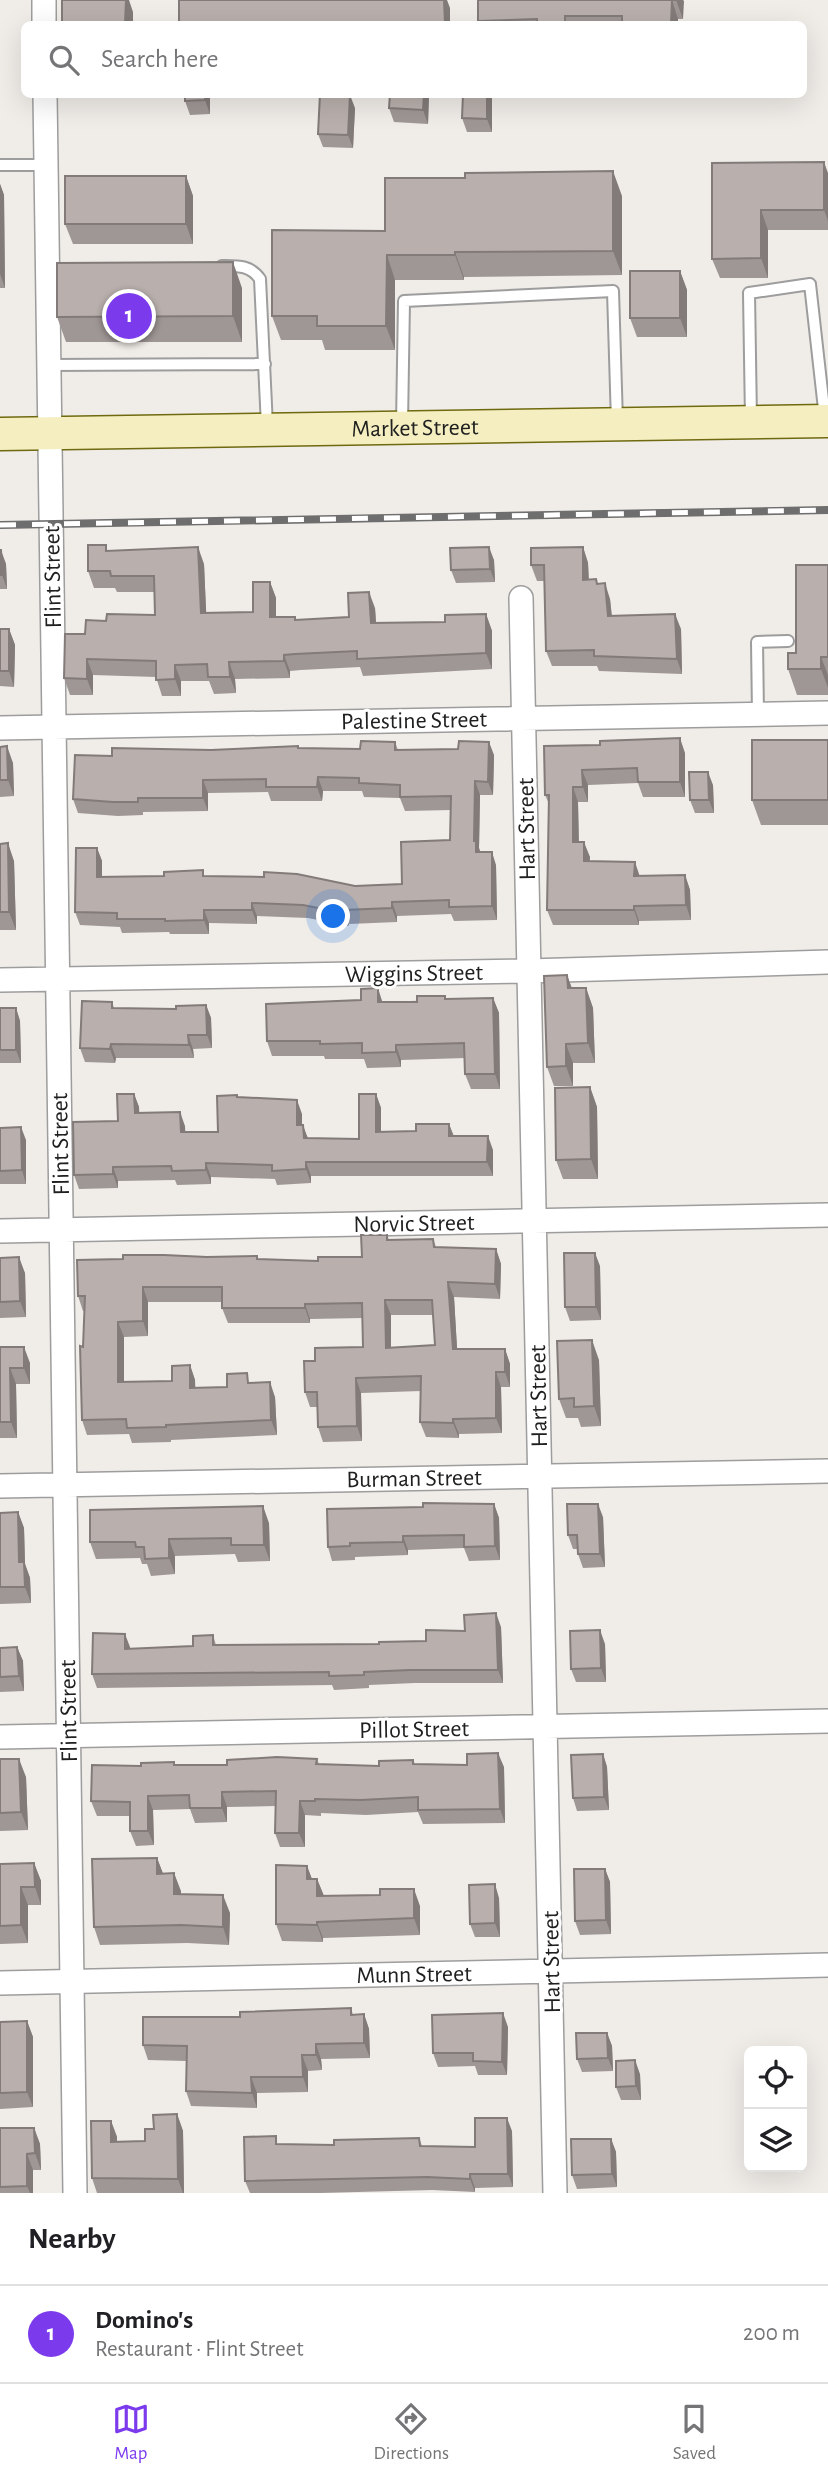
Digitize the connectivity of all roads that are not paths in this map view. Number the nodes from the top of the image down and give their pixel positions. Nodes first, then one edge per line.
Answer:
1 (44, 0) edge
2 (44, 21) edge
3 (45, 98) edge
4 (0, 165) edge
5 (46, 165) junction
6 (213, 266) edge
7 (264, 364) junction
8 (49, 365) junction
9 (827, 421) edge
10 (751, 423) junction
11 (617, 425) junction
12 (402, 427) junction
13 (267, 429) junction
14 (50, 432) junction
15 (0, 434) edge
16 (521, 598) dead end
17 (788, 641) dead end
18 (828, 713) edge
19 (758, 714) junction
20 (524, 718) junction
21 (54, 727) junction
22 (0, 728) edge
23 (828, 961) edge
24 (529, 971) junction
25 (58, 979) junction
26 (0, 980) edge
27 (828, 1215) edge
28 (535, 1220) junction
29 (61, 1229) junction
30 (0, 1231) edge
31 (828, 1471) edge
32 (540, 1476) junction
33 (65, 1485) junction
34 (0, 1486) edge
35 (828, 1721) edge
36 (545, 1727) junction
37 (69, 1736) junction
38 (0, 1737) edge
39 (828, 1965) edge
40 (551, 1971) junction
41 (72, 1981) junction
42 (0, 1983) edge
43 (75, 2193) edge
44 (555, 2193) edge

1 - 2 street
3 - 5 street, Flint Street
4 - 5 lane
5 - 8 street, Flint Street
6 - 7 lane
7 - 8 lane
7 - 13 lane
8 - 14 street, Flint Street
9 - 10 main road, Market Street
9 - 10 lane
10 - 11 main road, Market Street
11 - 12 main road, Market Street
11 - 12 lane
12 - 13 main road, Market Street
13 - 14 main road, Market Street
14 - 15 main road, Market Street
14 - 21 street, Flint Street
16 - 20 street, Hart Street
17 - 19 lane
18 - 19 street, Palestine Street
19 - 20 street, Palestine Street
20 - 21 street, Palestine Street
20 - 24 street, Hart Street
21 - 22 street, Palestine Street
21 - 25 street, Flint Street
23 - 24 street, Wiggins Street
24 - 25 street, Wiggins Street
24 - 28 street, Hart Street
25 - 26 street, Wiggins Street
25 - 29 street, Flint Street
27 - 28 street, Norvic Street
28 - 29 street, Norvic Street
28 - 32 street, Hart Street
29 - 30 street, Norvic Street
29 - 33 street, Flint Street
31 - 32 street, Burman Street
32 - 33 street, Burman Street
32 - 36 street, Hart Street
33 - 34 street, Burman Street
33 - 37 street, Flint Street
35 - 36 street, Pillot Street
36 - 37 street, Pillot Street
36 - 40 street, Hart Street
37 - 38 street, Pillot Street
37 - 41 street, Flint Street
39 - 40 street, Munn Street
40 - 41 street, Munn Street
40 - 44 street, Hart Street
41 - 42 street, Munn Street
41 - 43 street, Flint Street

